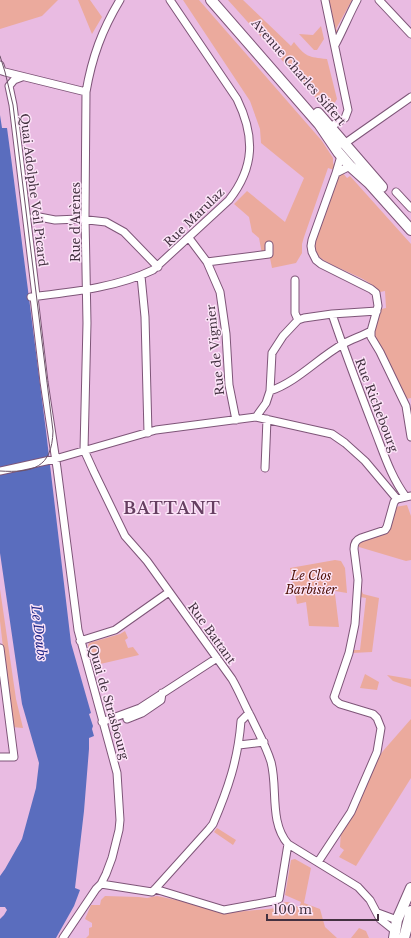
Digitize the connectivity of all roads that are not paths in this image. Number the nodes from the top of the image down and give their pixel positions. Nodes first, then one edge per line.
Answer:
1 (120, 0) edge
2 (170, 0) edge
3 (210, 0) edge
4 (219, 0) edge
5 (325, 0) edge
6 (357, 0) edge
7 (379, 0) edge
8 (411, 34) edge
9 (335, 45) junction
10 (1, 68) edge
11 (22, 77) junction
12 (86, 92) junction
13 (411, 97) edge
14 (319, 124) junction
15 (330, 127) junction
16 (344, 144) junction
17 (341, 156) junction
18 (350, 166) junction
19 (336, 172) junction
20 (396, 192) dead end
21 (411, 208) edge
22 (34, 216) dead end
23 (85, 219) junction
24 (411, 220) edge
25 (411, 230) edge
26 (189, 238) junction
27 (269, 245) dead end
28 (207, 262) junction
29 (158, 267) junction
30 (142, 276) junction
31 (295, 280) dead end
32 (86, 290) junction
33 (34, 297) junction
34 (377, 312) junction
35 (332, 314) junction
36 (298, 320) junction
37 (371, 331) junction
38 (342, 345) junction
39 (270, 391) junction
40 (256, 417) junction
41 (266, 419) junction
42 (236, 420) junction
43 (148, 432) junction
44 (411, 437) edge
45 (84, 450) junction
46 (52, 460) junction
47 (265, 468) dead end
48 (0, 471) edge
49 (409, 497) edge
50 (397, 499) junction
51 (169, 592) junction
52 (80, 641) junction
53 (0, 648) edge
54 (217, 658) junction
55 (249, 713) junction
56 (102, 722) junction
57 (264, 742) junction
58 (239, 745) junction
59 (0, 757) edge
60 (288, 844) junction
61 (318, 862) junction
62 (101, 884) junction
63 (411, 888) edge
64 (156, 889) junction
65 (411, 911) edge
66 (378, 913) junction
67 (397, 920) junction
68 (402, 934) edge
69 (63, 938) edge

1 - 12 street, Rue d'Arènes
2 - 26 street, Rue Marulaz
3 - 14 main road, Avenue Charles Siffert
4 - 15 main road, Avenue Charles Siffert
5 - 9 street
6 - 9 street
7 - 8 street
9 - 15 street
10 - 11 street
11 - 12 street
11 - 33 street, Quai Adolphe Veil Picard
12 - 23 street, Rue d'Arènes
13 - 16 street
14 - 16 street, Avenue Charles Siffert
14 - 17 main road, Avenue Charles Siffert
15 - 16 main road, Avenue Charles Siffert
16 - 24 main road, Avenue Charles Siffert
17 - 18 main road, Avenue Charles Siffert
17 - 19 street
18 - 19 street
18 - 25 main road, Avenue Charles Siffert
19 - 34 street
20 - 21 street
22 - 23 street
23 - 29 street
23 - 32 street, Rue d'Arènes
26 - 28 street, Rue de Vignier
26 - 29 street, Rue Marulaz
27 - 28 street
28 - 42 street, Rue de Vignier
29 - 30 street, Rue Marulaz
30 - 32 street, Rue Marulaz
30 - 43 street
31 - 36 street
32 - 33 street, Rue Marulaz
32 - 45 street, Rue d'Arènes
33 - 46 street, Quai Adolphe Veil Picard
34 - 35 street
34 - 37 street
35 - 36 street
35 - 38 street, Rue Richebourg
36 - 39 street
37 - 38 street
37 - 44 street
38 - 39 street
38 - 49 street, Rue Richebourg
39 - 40 street
40 - 41 street
40 - 42 street
41 - 47 street
41 - 50 street
42 - 43 street
43 - 45 street
45 - 46 street
45 - 51 street, Rue Battant
46 - 48 street
46 - 52 street, Quai de Strasbourg
49 - 50 street
50 - 61 street
51 - 52 street
51 - 54 street, Rue Battant
52 - 56 street, Quai de Strasbourg
53 - 59 street
54 - 55 street, Rue Battant
54 - 56 street
55 - 57 street, Rue Battant
55 - 58 street
56 - 62 street, Quai de Strasbourg
57 - 58 street
57 - 60 street, Rue Battant
58 - 64 street
60 - 61 street
60 - 64 street
61 - 66 street
62 - 64 street
62 - 69 street, Quai de Strasbourg
63 - 67 main road
65 - 68 main road
66 - 67 street
66 - 68 street
67 - 68 main road

